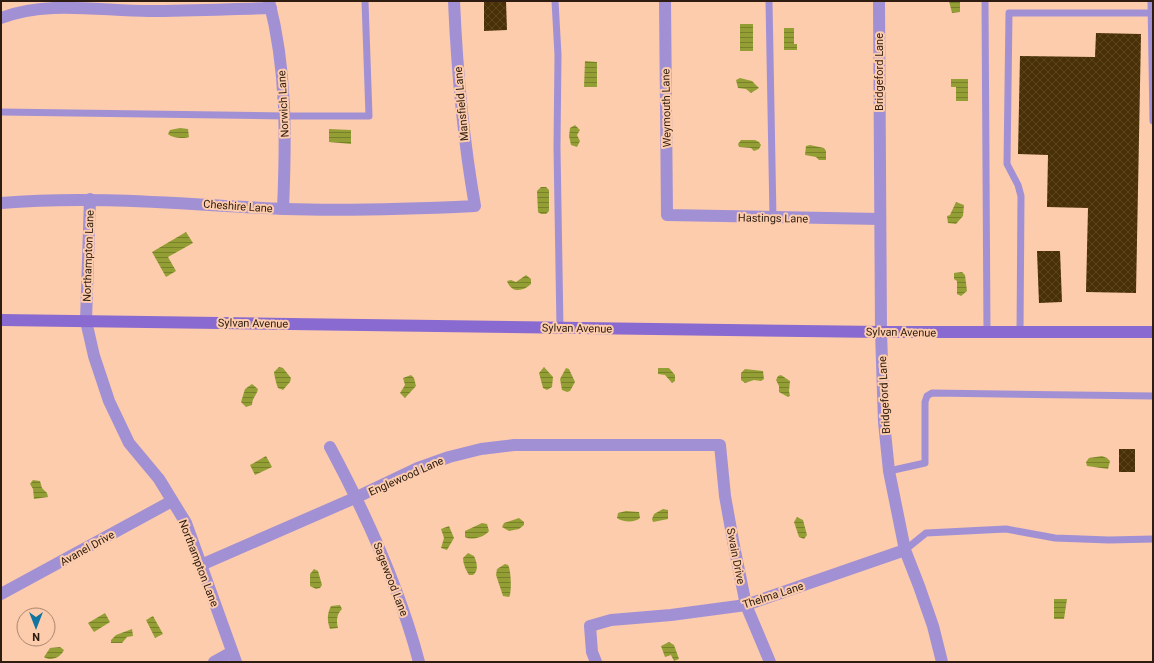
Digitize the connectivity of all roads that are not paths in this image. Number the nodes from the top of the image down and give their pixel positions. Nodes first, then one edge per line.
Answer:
1 (365, 1) edge
2 (454, 1) edge
3 (555, 1) edge
4 (665, 1) edge
5 (770, 1) edge
6 (879, 1) edge
7 (985, 1) edge
8 (1151, 1) edge
9 (270, 4) edge
10 (32, 5) edge
11 (134, 6) edge
12 (1151, 13) junction
13 (1, 18) edge
14 (1153, 103) edge
15 (1, 112) edge
16 (285, 116) junction
17 (1153, 121) edge
18 (90, 199) junction
19 (1, 204) edge
20 (475, 206) joint
21 (283, 209) junction
22 (667, 216) joint
23 (773, 218) junction
24 (880, 220) junction
25 (1, 320) edge
26 (86, 321) junction
27 (560, 328) junction
28 (881, 332) junction
29 (1153, 332) edge
30 (987, 333) junction
31 (1020, 333) junction
32 (1153, 396) edge
33 (720, 445) joint
34 (330, 447) dead end
35 (889, 471) junction
36 (357, 497) junction
37 (172, 501) junction
38 (1153, 539) edge
39 (905, 550) junction
40 (201, 565) junction
41 (1, 594) edge
42 (746, 605) junction
43 (234, 657) edge
44 (214, 662) edge
45 (419, 662) edge
46 (596, 662) edge
47 (770, 662) edge
48 (942, 662) edge

1 - 16 lane
2 - 20 street, Mansfield Lane
3 - 27 lane
4 - 22 street, Weymouth Lane
5 - 23 lane
6 - 24 street, Bridgeford Lane
7 - 30 lane
8 - 12 lane
9 - 11 street
9 - 16 street, Norwich Lane
10 - 11 street
10 - 13 street
12 - 14 lane
12 - 31 lane
14 - 17 lane
15 - 16 lane
16 - 21 street, Norwich Lane
18 - 19 street, Cheshire Lane
18 - 21 street, Cheshire Lane
18 - 26 street, Northampton Lane
20 - 21 street, Cheshire Lane
22 - 23 street, Hastings Lane
23 - 24 street, Hastings Lane
24 - 28 street, Bridgeford Lane
25 - 26 main road, Sylvan Avenue
26 - 27 main road, Sylvan Avenue
26 - 37 street, Northampton Lane
27 - 28 main road, Sylvan Avenue
28 - 30 main road, Sylvan Avenue
28 - 35 street, Bridgeford Lane
29 - 31 main road, Sylvan Avenue
30 - 31 main road, Sylvan Avenue
32 - 35 lane
33 - 36 street, Englewood Lane
33 - 42 street, Swain Drive
34 - 36 street, Sagewood Lane
35 - 39 street, Bridgeford Lane
36 - 40 street, Englewood Lane
36 - 45 street, Sagewood Lane
37 - 40 street, Northampton Lane
37 - 41 street, Avanel Drive
38 - 39 lane
39 - 42 street, Thelma Lane
39 - 48 street, Bridgeford Lane
40 - 43 street, Northampton Lane
42 - 46 street, Thelma Lane
42 - 47 street, Swain Drive
43 - 44 street

